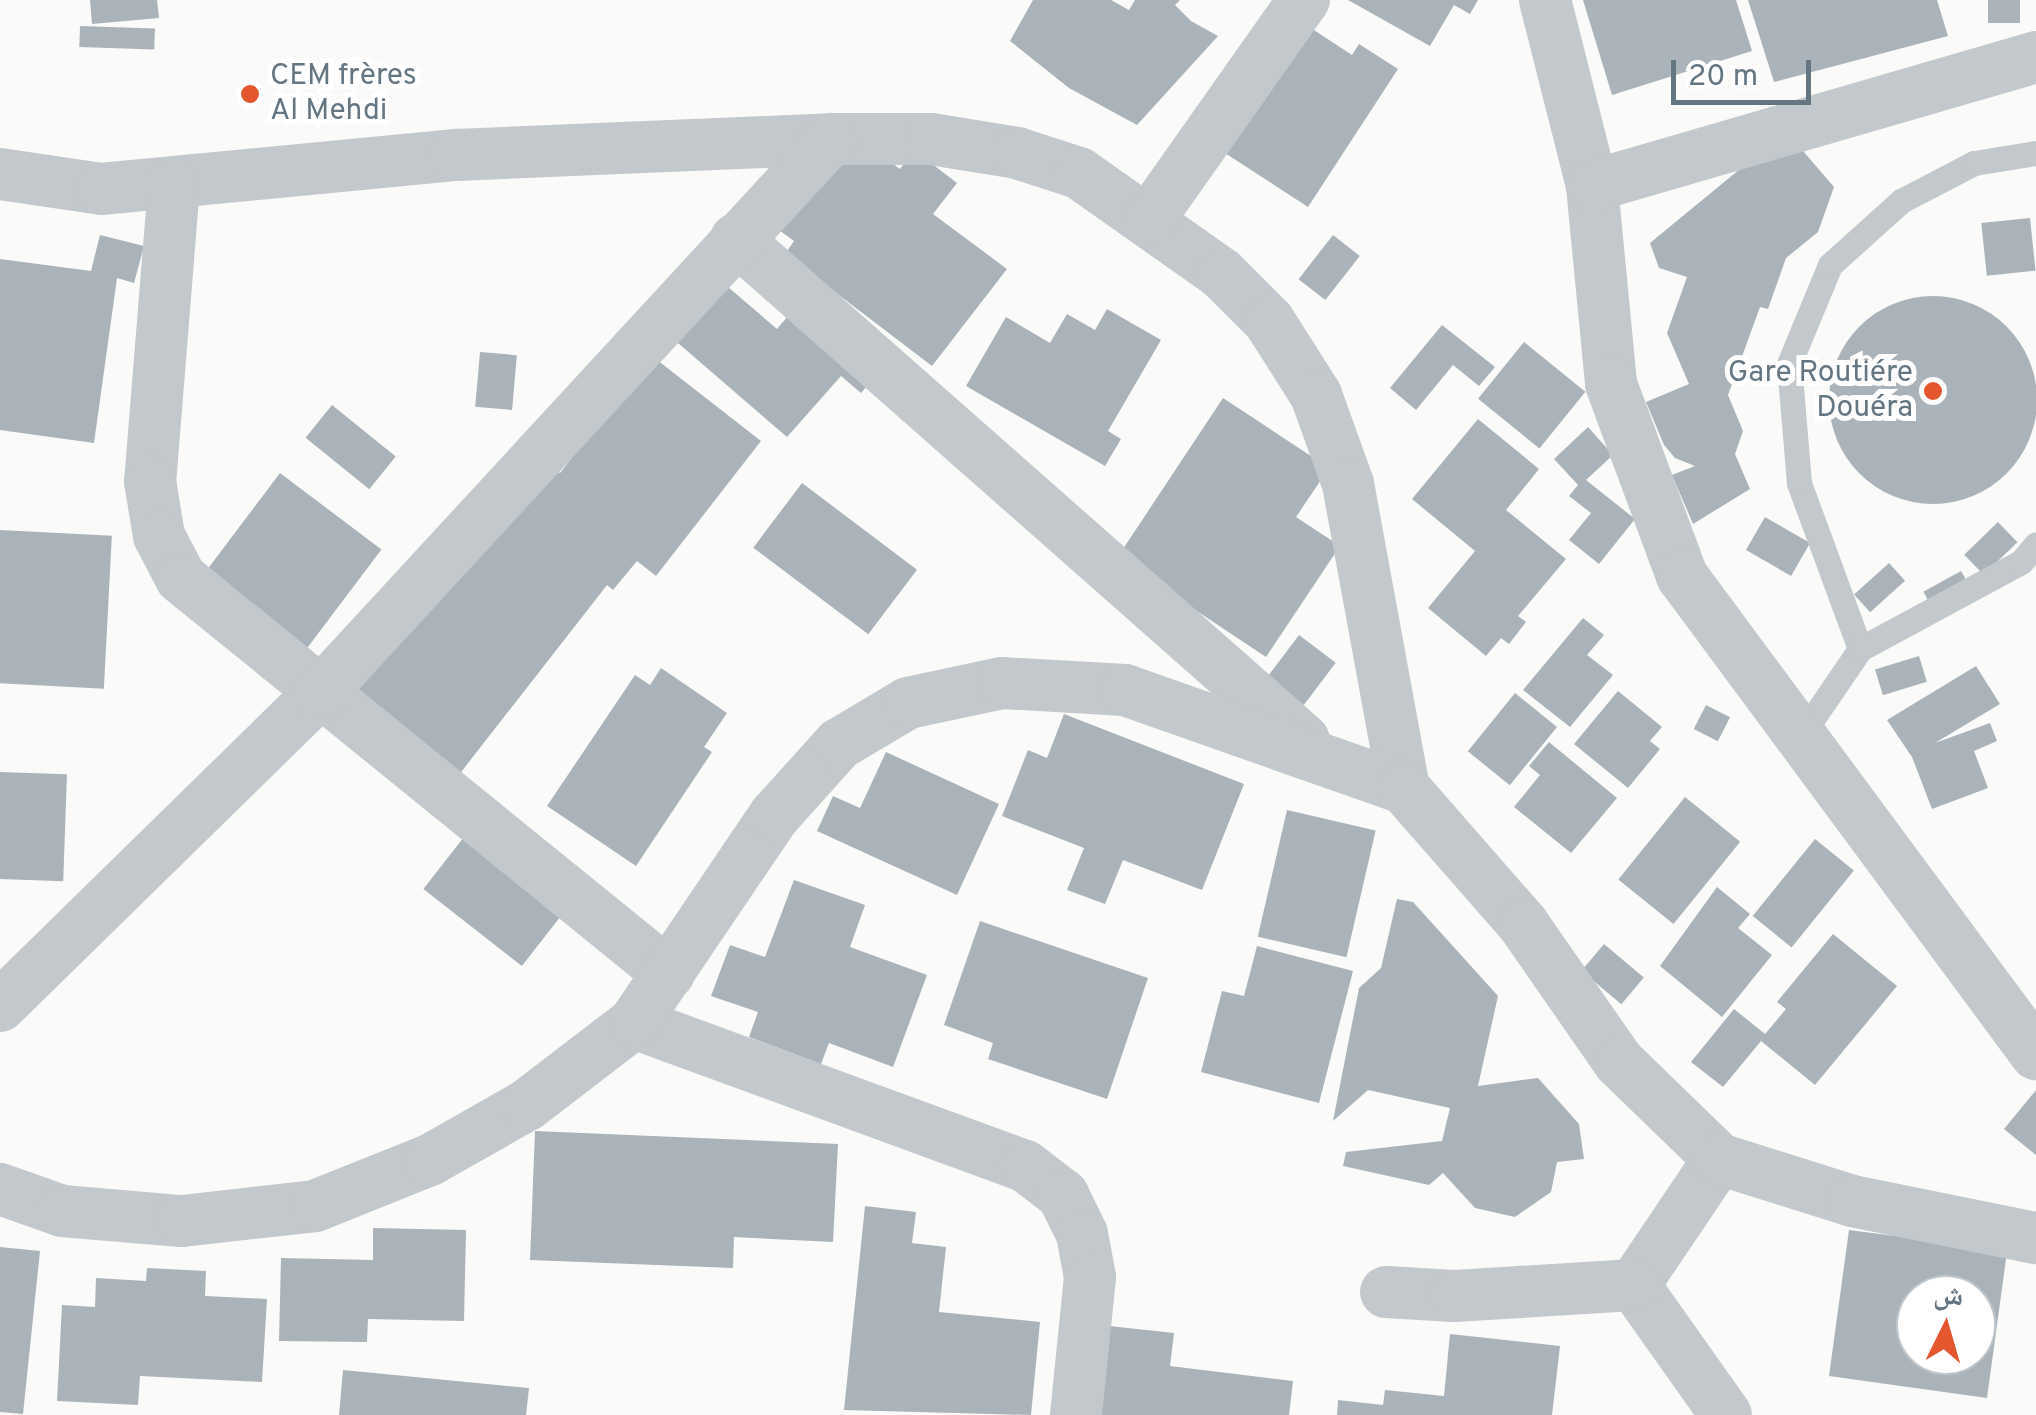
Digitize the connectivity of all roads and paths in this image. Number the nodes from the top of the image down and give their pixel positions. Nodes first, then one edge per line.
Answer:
1 (1304, 0) edge
2 (1546, 0) edge
3 (2034, 64) edge
4 (830, 138) junction
5 (2036, 153) edge
6 (0, 174) edge
7 (174, 185) junction
8 (1592, 186) junction
9 (1150, 218) junction
10 (736, 239) junction
11 (2036, 544) edge
12 (1860, 649) junction
13 (320, 693) junction
14 (1798, 740) junction
15 (1320, 754) junction
16 (1404, 788) junction
17 (669, 974) junction
18 (2018, 1000) edge
19 (0, 1006) edge
20 (634, 1023) junction
21 (2036, 1054) edge
22 (1719, 1159) junction
23 (0, 1190) edge
24 (2036, 1238) edge
25 (1634, 1286) junction
26 (1386, 1292) dead end
27 (1076, 1415) edge
28 (1726, 1415) edge

1 - 9 street
2 - 8 street
3 - 8 street
4 - 7 street
4 - 9 street
4 - 10 street
5 - 12 lane
6 - 7 street
7 - 13 street
8 - 14 street
9 - 16 street
10 - 13 street
10 - 15 street
11 - 12 lane
12 - 14 lane
13 - 17 street
13 - 19 street
14 - 18 street
15 - 16 street
15 - 17 street
16 - 22 street
17 - 20 street
18 - 21 street
20 - 23 street
20 - 27 street
22 - 24 street
22 - 25 street
25 - 26 street
25 - 28 street

